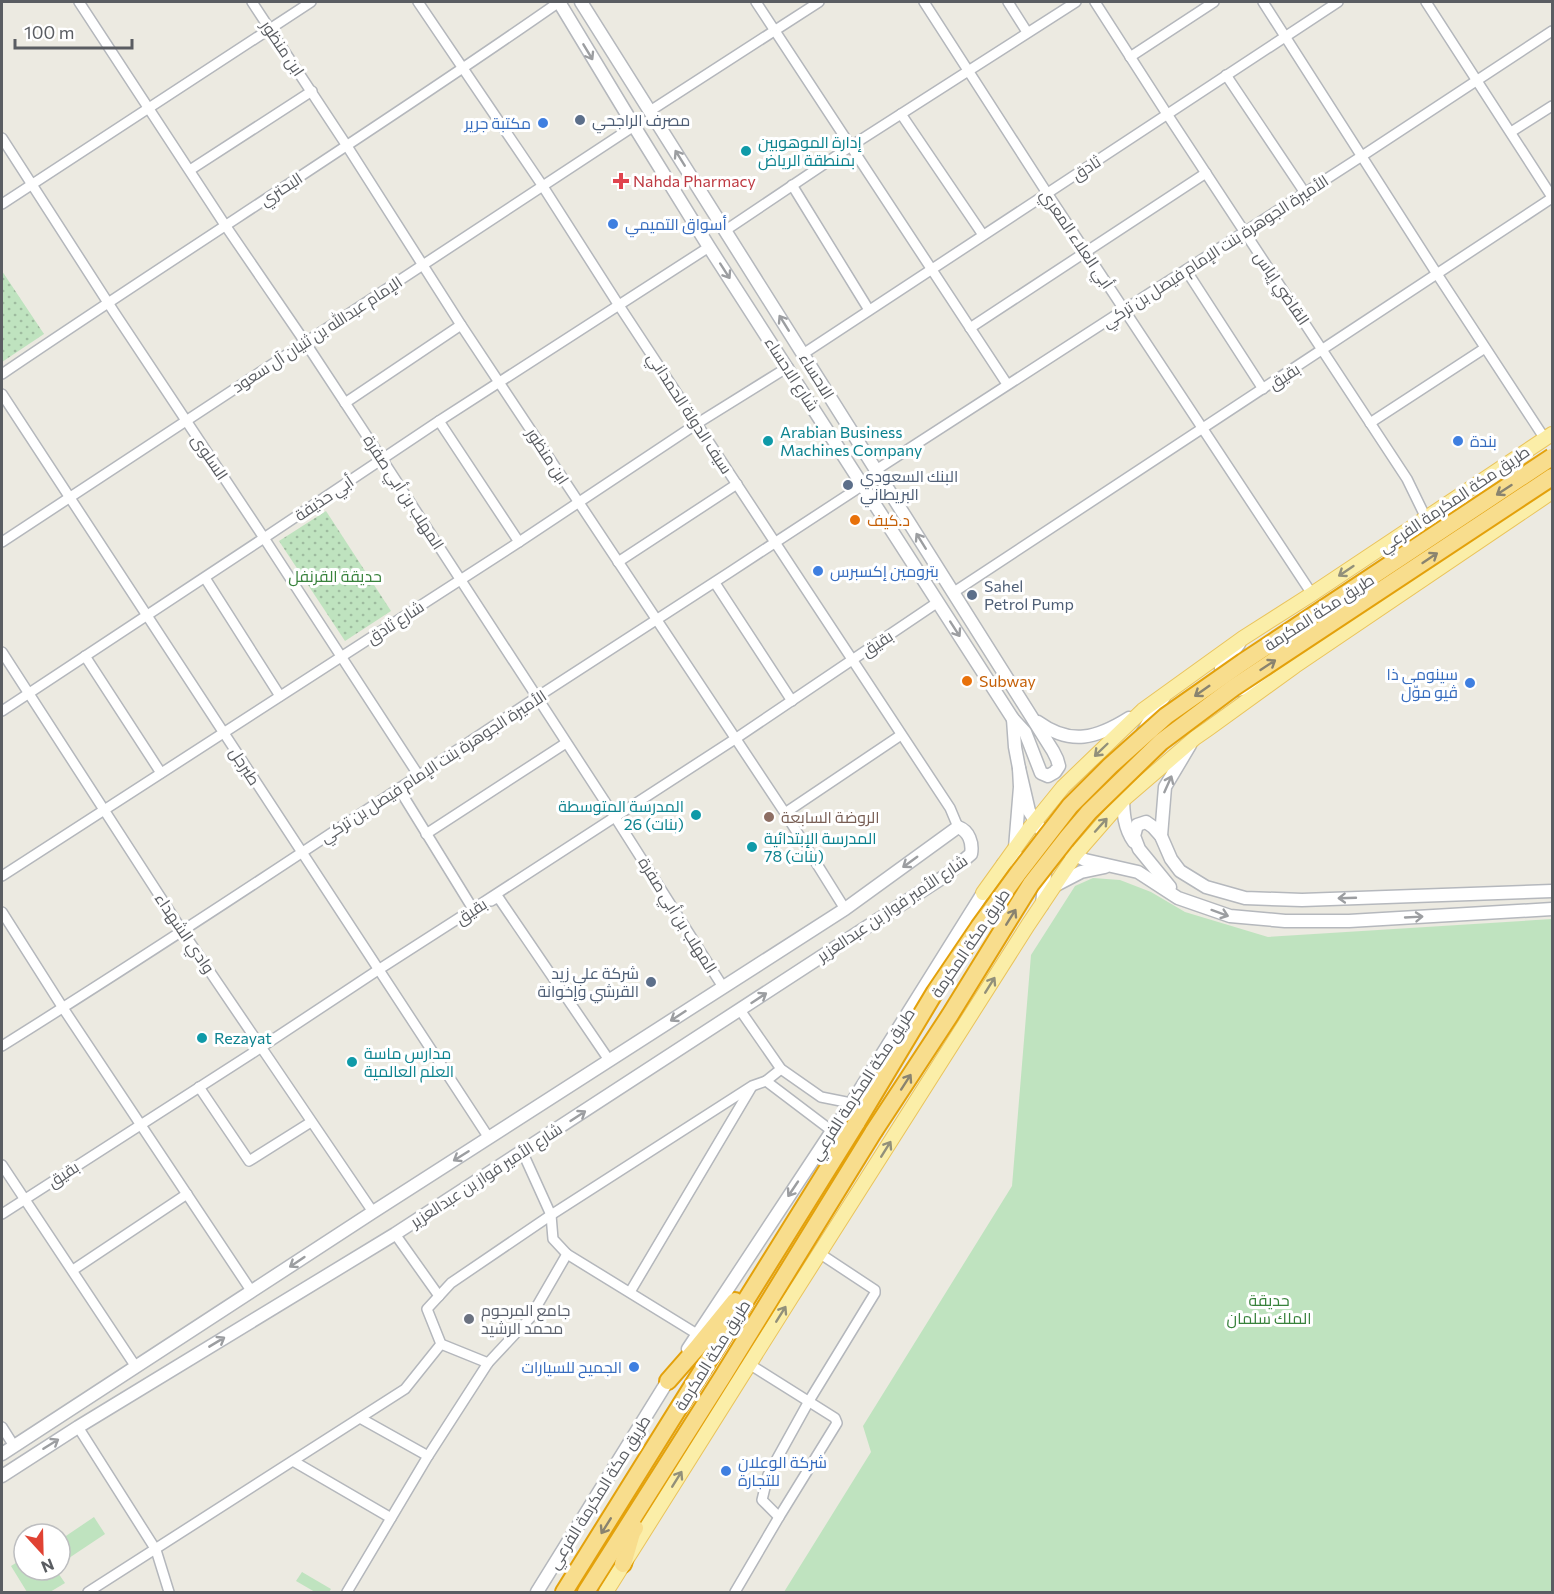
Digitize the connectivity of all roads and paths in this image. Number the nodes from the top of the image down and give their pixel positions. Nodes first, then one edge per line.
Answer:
1 (79, 2) edge
2 (252, 2) edge
3 (311, 2) edge
4 (418, 2) edge
5 (559, 2) edge
6 (581, 2) edge
7 (756, 2) edge
8 (819, 2) edge
9 (924, 2) edge
10 (1008, 2) edge
11 (1076, 2) edge
12 (1095, 2) edge
13 (1214, 2) edge
14 (1263, 2) edge
15 (1338, 2) edge
16 (1426, 2) edge
17 (270, 29) junction
18 (1552, 30) edge
19 (774, 31) junction
20 (1027, 33) junction
21 (1286, 36) junction
22 (1130, 57) junction
23 (463, 69) junction
24 (967, 71) junction
25 (1226, 75) junction
26 (1478, 80) junction
27 (312, 91) junction
28 (1552, 106) edge
29 (148, 108) junction
30 (650, 111) junction
31 (901, 114) junction
32 (1167, 114) junction
33 (634, 126) junction
34 (1511, 132) junction
35 (2, 138) edge
36 (347, 146) junction
37 (850, 146) junction
38 (1362, 156) junction
39 (190, 170) junction
40 (1206, 173) junction
41 (31, 185) junction
42 (542, 185) junction
43 (792, 185) junction
44 (1047, 193) junction
45 (1305, 193) junction
46 (1552, 197) edge
47 (2, 204) edge
48 (225, 225) junction
49 (726, 231) junction
50 (1245, 232) junction
51 (983, 235) junction
52 (709, 246) junction
53 (1086, 252) junction
54 (423, 264) junction
55 (932, 270) junction
56 (1186, 270) junction
57 (1437, 274) junction
58 (107, 302) junction
59 (618, 304) junction
60 (869, 310) junction
61 (1124, 310) junction
62 (461, 325) junction
63 (970, 328) junction
64 (305, 342) junction
65 (1485, 348) junction
66 (1323, 350) junction
67 (804, 354) junction
68 (788, 367) junction
69 (2, 374) edge
70 (499, 382) junction
71 (1007, 384) junction
72 (1263, 389) junction
73 (2, 394) edge
74 (345, 403) junction
75 (186, 421) junction
76 (439, 421) junction
77 (698, 423) junction
78 (1370, 423) junction
79 (1202, 429) junction
80 (1549, 437) edge
81 (1552, 458) edge
82 (382, 459) junction
83 (876, 470) junction
84 (1552, 477) edge
85 (737, 484) junction
86 (863, 485) junction
87 (1552, 492) edge
88 (69, 498) junction
89 (578, 502) junction
90 (1426, 518) junction
91 (264, 538) junction
92 (2, 542) edge
93 (519, 542) junction
94 (776, 542) junction
95 (618, 562) junction
96 (204, 578) junction
97 (461, 579) junction
98 (715, 583) junction
99 (954, 592) junction
100 (1312, 594) junction
101 (938, 602) junction
102 (147, 616) junction
103 (657, 620) junction
104 (1243, 638) junction
105 (2, 652) edge
106 (86, 656) junction
107 (341, 657) junction
108 (851, 660) junction
109 (1275, 680) junction
110 (1166, 693) junction
111 (28, 694) junction
112 (280, 696) junction
113 (537, 698) junction
114 (792, 701) junction
115 (1143, 710) junction
116 (2, 711) edge
117 (1033, 718) junction
118 (1013, 719) junction
119 (223, 734) junction
120 (901, 735) junction
121 (1195, 738) junction
122 (735, 739) junction
123 (566, 742) junction
124 (1059, 766) junction
125 (1019, 768) junction
126 (161, 773) junction
127 (419, 776) junction
128 (1063, 787) junction
129 (399, 789) junction
130 (1124, 800) junction
131 (104, 810) junction
132 (785, 813) junction
133 (615, 817) junction
134 (1035, 821) junction
135 (958, 828) junction
136 (426, 834) junction
137 (1161, 836) junction
138 (1060, 847) junction
139 (1015, 848) junction
140 (1139, 849) junction
141 (301, 853) junction
142 (1075, 855) junction
143 (1003, 864) junction
144 (1109, 866) junction
145 (2, 876) edge
146 (1059, 880) junction
147 (1552, 891) edge
148 (983, 893) joint
149 (1490, 893) junction
150 (1188, 901) junction
151 (1042, 905) junction
152 (473, 909) junction
153 (845, 909) junction
154 (1552, 909) edge
155 (2, 912) edge
156 (1490, 913) junction
157 (183, 932) junction
158 (378, 970) junction
159 (723, 987) junction
160 (63, 1008) junction
161 (740, 1010) junction
162 (2, 1046) edge
163 (261, 1047) junction
164 (609, 1060) junction
165 (782, 1069) junction
166 (766, 1081) junction
167 (752, 1086) junction
168 (200, 1087) junction
169 (851, 1103) junction
170 (311, 1122) junction
171 (140, 1124) junction
172 (832, 1131) junction
173 (489, 1138) junction
174 (522, 1151) junction
175 (2, 1165) edge
176 (187, 1194) junction
177 (24, 1199) junction
178 (373, 1212) junction
179 (2, 1214) edge
180 (551, 1215) junction
181 (792, 1226) junction
182 (395, 1234) junction
183 (819, 1253) junction
184 (567, 1254) junction
185 (73, 1270) junction
186 (252, 1292) junction
187 (630, 1292) junction
188 (439, 1296) junction
189 (697, 1334) junction
190 (441, 1344) junction
191 (488, 1363) junction
192 (749, 1364) junction
193 (136, 1366) junction
194 (723, 1376) junction
195 (668, 1382) junction
196 (809, 1401) junction
197 (360, 1418) junction
198 (2, 1427) edge
199 (78, 1427) junction
200 (14, 1446) junction
201 (2, 1454) edge
202 (428, 1456) junction
203 (293, 1461) junction
204 (2, 1476) edge
205 (779, 1517) junction
206 (391, 1518) junction
207 (156, 1550) junction
208 (623, 1564) junction
209 (88, 1593) edge
210 (169, 1593) edge
211 (347, 1593) edge
212 (537, 1593) edge
213 (564, 1593) edge
214 (586, 1593) edge
215 (606, 1593) edge
216 (735, 1593) edge

1 - 29 street, المهلب بن أبي صفرة
2 - 17 street, ابن منظور
3 - 17 street
4 - 23 street, سيف الدولة الحمداني
5 - 23 street, البحتري
5 -> 33 main road, شارع الاحساء
6 - 30 main road, الاحساء
7 - 19 street
8 - 19 street
9 - 24 street, أبي العلاء المعري
10 - 20 street
11 - 20 street
12 - 22 street, القاضي إياس
13 - 22 street
14 - 21 street
15 - 21 street, ثادق
16 - 26 street
17 - 27 street, ابن منظور
17 - 29 street
18 - 26 street, الأميرة الجوهرة بنت الإمام فيصل بن تركي
19 - 30 street
19 - 37 street
20 - 24 street
21 - 25 street, ثادق
21 - 38 street
22 - 32 street, القاضي إياس
23 - 36 street, البحتري
23 - 42 street, سيف الدولة الحمداني
24 - 31 street
24 - 44 street, أبي العلاء المعري
25 - 32 street, ثادق
25 - 45 street
26 - 34 street
26 - 38 street, الأميرة الجوهرة بنت الإمام فيصل بن تركي
27 - 36 street, ابن منظور
27 - 39 street
28 - 34 street
29 - 39 street, المهلب بن أبي صفرة
29 - 41 street
49 -> 30 main road, الاحساء
31 - 37 street
31 - 51 street
32 - 40 street, القاضي إياس
32 - 44 street, ثادق
33 - 42 street, الإمام عبدالله بن ثنيان آل سعود
33 - 52 main road, شارع الاحساء
34 - 46 street
35 - 41 street, السلوى
36 - 48 street, البحتري
36 - 54 street, ابن منظور
37 - 43 street
37 - 55 street
38 - 45 street, الأميرة الجوهرة بنت الإمام فيصل بن تركي
38 - 57 street
39 - 48 street, المهلب بن أبي صفرة
40 - 50 street, القاضي إياس
40 - 53 street
41 - 47 street
41 - 58 street, السلوى
42 - 54 street, الإمام عبدالله بن ثنيان آل سعود
42 - 59 street, سيف الدولة الحمداني
43 - 49 street
43 - 60 street
44 - 51 street, ثادق
44 - 53 street, أبي العلاء المعري
45 - 50 street, الأميرة الجوهرة بنت الإمام فيصل بن تركي
46 - 57 street, بقيق
48 - 58 street, البحتري
48 - 64 street, المهلب بن أبي صفرة
67 -> 49 main road, الاحساء
50 - 56 street, الأميرة الجوهرة بنت الإمام فيصل بن تركي
50 - 66 street, القاضي إياس
51 - 55 street, ثادق
52 - 59 street, أبي حذيفة
52 -> 68 main road, شارع الاحساء
53 - 61 street, أبي العلاء المعري
53 - 63 street
54 - 62 street, ابن منظور
54 - 64 street, الإمام عبدالله بن ثنيان آل سعود
55 - 60 street, ثادق
55 - 63 street
56 - 61 street, الأميرة الجوهرة بنت الإمام فيصل بن تركي
56 - 72 street
57 - 65 street
57 - 66 street, بقيق
58 - 69 street, البحتري
58 - 75 street, السلوى
59 - 70 street, أبي حذيفة
59 - 77 street, سيف الدولة الحمداني
60 - 67 street, ثادق
61 - 71 street, الأميرة الجوهرة بنت الإمام فيصل بن تركي
61 - 79 street, أبي العلاء المعري
62 - 70 street, ابن منظور
62 - 74 street
63 - 71 street
64 - 74 street, المهلب بن أبي صفرة
64 - 75 street, الإمام عبدالله بن ثنيان آل سعود
65 - 78 street
65 - 80 street
66 - 72 street, بقيق
66 - 78 street, القاضي إياس
67 - 83 main road, الاحساء
68 - 77 street, شارع ثادق
68 - 86 main road, شارع الاحساء
70 - 76 street, أبي حذيفة
70 - 89 street, ابن منظور
71 - 83 street, الأميرة الجوهرة بنت الإمام فيصل بن تركي
72 - 79 street, بقيق
73 - 88 street, طبرجل
74 - 82 street, المهلب بن أبي صفرة
75 - 88 street, الإمام عبدالله بن ثنيان آل سعود
75 - 91 street, السلوى
76 - 82 street, أبي حذيفة
76 - 93 street
77 - 85 street, سيف الدولة الحمداني
77 - 89 street, شارع ثادق
78 - 90 street, القاضي إياس
79 - 99 street, بقيق
79 - 100 street, أبي العلاء المعري
80 - 90 main road, طريق مكة المكرمة الفرعي
81 -> 181 highway, طريق مكة المكرمة, bridge
82 - 91 street, أبي حذيفة
82 - 97 street, المهلب بن أبي صفرة
99 -> 83 main road, الاحساء
194 -> 84 highway, طريق مكة المكرمة, bridge
85 - 94 street, سيف الدولة الحمداني
85 - 95 street
86 - 94 street, الأميرة الجوهرة بنت الإمام فيصل بن تركي
86 - 101 main road, شارع الاحساء
87 - 109 main road
88 - 92 street, الإمام عبدالله بن ثنيان آل سعود
88 - 102 street, طبرجل
89 - 93 street, شارع ثادق
89 - 95 street, ابن منظور
90 -> 100 main road, طريق مكة المكرمة الفرعي
91 - 96 street, أبي حذيفة
91 - 107 street, السلوى
93 - 97 street, شارع ثادق
94 - 98 street, الأميرة الجوهرة بنت الإمام فيصل بن تركي
94 - 108 street, سيف الدولة الحمداني
95 - 103 street, ابن منظور
96 - 102 street, أبي حذيفة
96 - 112 street
97 - 107 street, شارع ثادق
97 - 113 street, المهلب بن أبي صفرة
98 - 103 street, الأميرة الجوهرة بنت الإمام فيصل بن تركي
98 - 114 street
99 - 117 main road, الاحساء
100 - 104 main road, طريق مكة المكرمة الفرعي
101 - 108 street, بقيق
101 -> 118 main road, شارع الاحساء
102 - 106 street, أبي حذيفة
102 - 119 street, طبرجل
103 - 113 street, الأميرة الجوهرة بنت الإمام فيصل بن تركي
103 - 122 street, ابن منظور
104 - 109 main road
104 - 110 main road, طريق مكة المكرمة الفرعي
105 - 111 street, وادي الشهداء
106 - 111 street, أبي حذيفة
106 - 126 street
107 - 112 street, شارع ثادق
107 - 127 street, السلوى
108 - 114 street, بقيق
108 - 120 street, سيف الدولة الحمداني
109 - 121 main road
110 - 115 main road, طريق مكة المكرمة الفرعي
110 - 130 main road
111 - 116 street, أبي حذيفة
111 - 131 street, وادي الشهداء
112 - 119 street, شارع ثادق
113 - 123 street, المهلب بن أبي صفرة
113 - 127 street, الأميرة الجوهرة بنت الإمام فيصل بن تركي
114 - 122 street, بقيق
115 - 117 main road
115 -> 128 main road, طريق مكة المكرمة الفرعي
117 - 124 main road, الاحساء
118 - 124 main road, شارع الاحساء
118 - 125 main road
119 - 126 street, شارع ثادق
119 - 141 street, طبرجل
120 - 132 street
120 - 135 street, سيف الدولة الحمداني
121 - 130 main road
137 -> 121 main road
122 - 132 street, ابن منظور
122 - 133 street, بقيق
123 - 133 street, المهلب بن أبي صفرة
123 - 136 street
124 - 128 main road
125 - 134 main road
125 - 139 main road
126 - 131 street, شارع ثادق
127 - 129 street, الأميرة الجوهرة بنت الإمام فيصل بن تركي
128 - 134 main road, طريق مكة المكرمة الفرعي
128 - 138 main road
129 - 136 street
129 - 141 street, الأميرة الجوهرة بنت الإمام فيصل بن تركي
130 - 140 main road
142 -> 130 main road
131 - 145 street, شارع ثادق
131 - 157 street, وادي الشهداء
132 - 153 street, ابن منظور
133 - 152 street, بقيق
133 - 159 street, المهلب بن أبي صفرة
134 - 138 main road
134 - 139 main road, طريق مكة المكرمة الفرعي
135 -> 153 main road, شارع الأمير فواز بن عبدالعزير
161 -> 135 main road, شارع الأمير فواز بن عبدالعزير
136 - 152 street
137 - 140 main road
149 -> 137 main road
138 - 142 main road
138 - 146 main road
139 - 143 main road, طريق مكة المكرمة الفرعي
140 - 150 main road
141 - 157 street, الأميرة الجوهرة بنت الإمام فيصل بن تركي
141 - 158 street, طبرجل
142 - 144 main road
142 - 146 main road
143 - 148 main road, طريق مكة المكرمة الفرعي
143 - 151 main road
144 - 146 main road
144 - 150 main road
146 - 151 main road
147 - 149 main road
148 - 169 main road, طريق مكة المكرمة الفرعي
149 - 156 main road
150 -> 156 main road
183 -> 151 main road
152 - 158 street, بقيق
152 - 164 street
153 - 159 main road, شارع الأمير فواز بن عبدالعزير
154 - 156 main road
155 - 160 street
157 - 160 street, الأميرة الجوهرة بنت الإمام فيصل بن تركي
157 - 163 street, وادي الشهداء
158 - 163 street, بقيق
158 - 173 street, طبرجل
159 -> 164 main road, شارع الأمير فواز بن عبدالعزير
160 - 162 street, الأميرة الجوهرة بنت الإمام فيصل بن تركي
160 - 171 street
161 - 165 street
174 -> 161 main road, شارع الأمير فواز بن عبدالعزير
163 - 168 street, بقيق
163 - 170 street, وادي الشهداء
164 - 173 main road, شارع الأمير فواز بن عبدالعزير
165 - 166 street
165 - 169 street
166 - 167 street
166 - 172 street
167 - 180 street
167 - 187 street
168 - 170 street
168 - 171 street, بقيق
169 - 172 main road, طريق مكة المكرمة الفرعي
170 - 178 street, وادي الشهداء
171 - 176 street
171 - 177 street, بقيق
172 -> 189 main road, طريق مكة المكرمة الفرعي
173 -> 178 main road, شارع الأمير فواز بن عبدالعزير
174 - 180 street
174 - 182 main road, شارع الأمير فواز بن عبدالعزير
175 - 177 street
176 - 185 street
176 - 186 street
177 - 179 street, بقيق
177 - 185 street
178 -> 186 main road, شارع الأمير فواز بن عبدالعزير
180 - 184 street
180 - 188 street
181 - 195 highway
181 -> 213 highway, طريق مكة المكرمة
182 - 188 street
199 -> 182 main road, شارع الأمير فواز بن عبدالعزير
192 -> 183 main road
183 - 196 street
184 - 187 street
184 - 191 street
185 - 193 street
186 - 193 main road, شارع الأمير فواز بن عبدالعزير
187 - 189 street
188 - 190 street
189 - 195 main road, طريق مكة المكرمة الفرعي
190 - 191 street
190 - 197 street
191 - 202 street
192 - 196 street
208 -> 192 main road
193 - 200 main road, شارع الأمير فواز بن عبدالعزير
194 - 208 highway
194 - 214 highway, طريق مكة المكرمة
195 - 212 main road, طريق مكة المكرمة الفرعي
196 - 205 street
196 - 205 street
197 - 202 street
197 - 203 street
198 - 200 street
204 -> 199 main road, شارع الأمير فواز بن عبدالعزير
199 - 207 street
200 - 201 main road, شارع الأمير فواز بن عبدالعزير
202 - 206 street
203 - 206 street
203 - 207 street
205 - 216 street
206 - 211 street
207 - 209 street
207 - 210 street
208 - 215 main road

